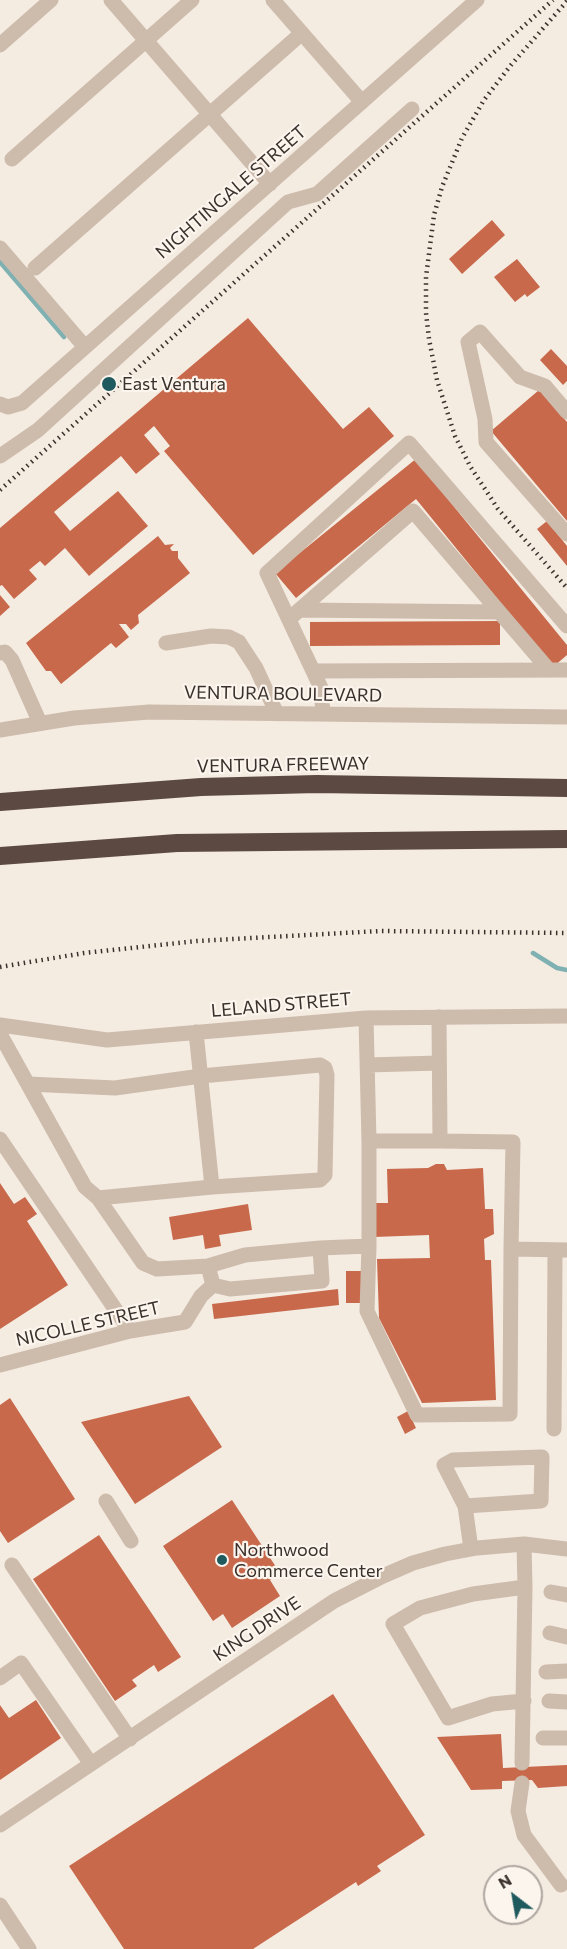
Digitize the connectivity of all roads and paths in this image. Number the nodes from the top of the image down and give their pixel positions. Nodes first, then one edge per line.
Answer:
1 (51, 0) edge
2 (111, 0) edge
3 (192, 0) edge
4 (273, 0) edge
5 (477, 0) edge
6 (302, 33) junction
7 (146, 41) junction
8 (0, 45) edge
9 (362, 102) junction
10 (411, 109) dead end
11 (210, 114) junction
12 (12, 159) dead end
13 (270, 184) junction
14 (0, 248) edge
15 (35, 268) dead end
16 (85, 346) junction
17 (4, 405) edge
18 (567, 412) edge
19 (0, 456) edge
20 (567, 534) edge
21 (500, 612) junction
22 (295, 615) junction
23 (567, 626) edge
24 (166, 643) dead end
25 (0, 653) edge
26 (549, 670) junction
27 (567, 670) edge
28 (313, 671) junction
29 (277, 714) junction
30 (323, 714) junction
31 (567, 717) edge
32 (40, 723) junction
33 (0, 730) edge
34 (567, 788) edge
35 (0, 802) edge
36 (567, 839) edge
37 (0, 856) edge
38 (567, 1016) edge
39 (366, 1017) junction
40 (439, 1017) junction
41 (0, 1025) edge
42 (196, 1032) junction
43 (0, 1034) edge
44 (440, 1063) junction
45 (367, 1065) junction
46 (201, 1076) junction
47 (28, 1084) junction
48 (0, 1139) edge
49 (369, 1141) junction
50 (440, 1141) junction
51 (212, 1187) junction
52 (98, 1198) junction
53 (369, 1246) junction
54 (320, 1248) junction
55 (511, 1249) junction
56 (561, 1250) edge
57 (208, 1266) junction
58 (213, 1285) junction
59 (130, 1331) junction
60 (0, 1365) edge
61 (554, 1429) dead end
62 (106, 1501) dead end
63 (465, 1506) junction
64 (131, 1541) dead end
65 (524, 1544) junction
66 (471, 1549) junction
67 (567, 1549) edge
68 (12, 1565) dead end
69 (525, 1587) junction
70 (551, 1592) dead end
71 (567, 1595) edge
72 (550, 1633) dead end
73 (567, 1637) edge
74 (567, 1671) edge
75 (546, 1672) dead end
76 (0, 1678) edge
77 (524, 1701) junction
78 (549, 1701) dead end
79 (567, 1702) edge
80 (543, 1738) dead end
81 (567, 1738) edge
82 (130, 1739) junction
83 (522, 1763) dead end
84 (91, 1764) junction
85 (522, 1783) dead end
86 (0, 1825) edge
87 (561, 1885) dead end
88 (0, 1905) edge
89 (29, 1949) edge

1 - 8 street
2 - 7 street
3 - 7 street
4 - 6 street
5 - 9 street, NIGHTINGALE STREET
6 - 9 street
6 - 11 street
7 - 11 street
7 - 12 street
9 - 13 street, NIGHTINGALE STREET
10 - 19 street
11 - 13 street
11 - 15 street
13 - 16 street, NIGHTINGALE STREET
14 - 16 street
16 - 17 street, NIGHTINGALE STREET
18 - 20 street
21 - 22 street
21 - 22 street
21 - 26 street
22 - 23 street
22 - 28 street
24 - 29 street
25 - 32 street
26 - 27 street
26 - 28 street
28 - 30 street
29 - 30 street, VENTURA BOULEVARD
29 - 32 street, VENTURA BOULEVARD
30 - 31 street, VENTURA BOULEVARD
32 - 33 street, VENTURA BOULEVARD
34 - 35 highway, VENTURA FREEWAY
36 - 37 highway
38 - 40 street, LELAND STREET
39 - 40 street, LELAND STREET
39 - 42 street, LELAND STREET
39 - 45 street
40 - 44 street
41 - 42 street, LELAND STREET
42 - 46 street
43 - 47 street
44 - 45 street
44 - 50 street
45 - 49 street
46 - 47 street
46 - 51 street
46 - 51 street
47 - 52 street
48 - 59 street
49 - 50 street
49 - 53 street
50 - 55 street
51 - 52 street
52 - 57 street
53 - 54 street
53 - 55 street
54 - 57 street
54 - 58 street
55 - 56 street
56 - 61 street
57 - 58 street
58 - 59 street, NICOLLE STREET
59 - 60 street, NICOLLE STREET
62 - 64 street
63 - 63 street
63 - 66 street
65 - 66 street, KING DRIVE
65 - 67 street, KING DRIVE
65 - 69 street
66 - 82 street, KING DRIVE
68 - 82 street
69 - 77 street
69 - 77 street
70 - 71 street
72 - 73 street
74 - 75 street
76 - 84 street
77 - 83 street
78 - 79 street
80 - 81 street
82 - 84 street, KING DRIVE
84 - 86 street, KING DRIVE
85 - 87 street
88 - 89 street

